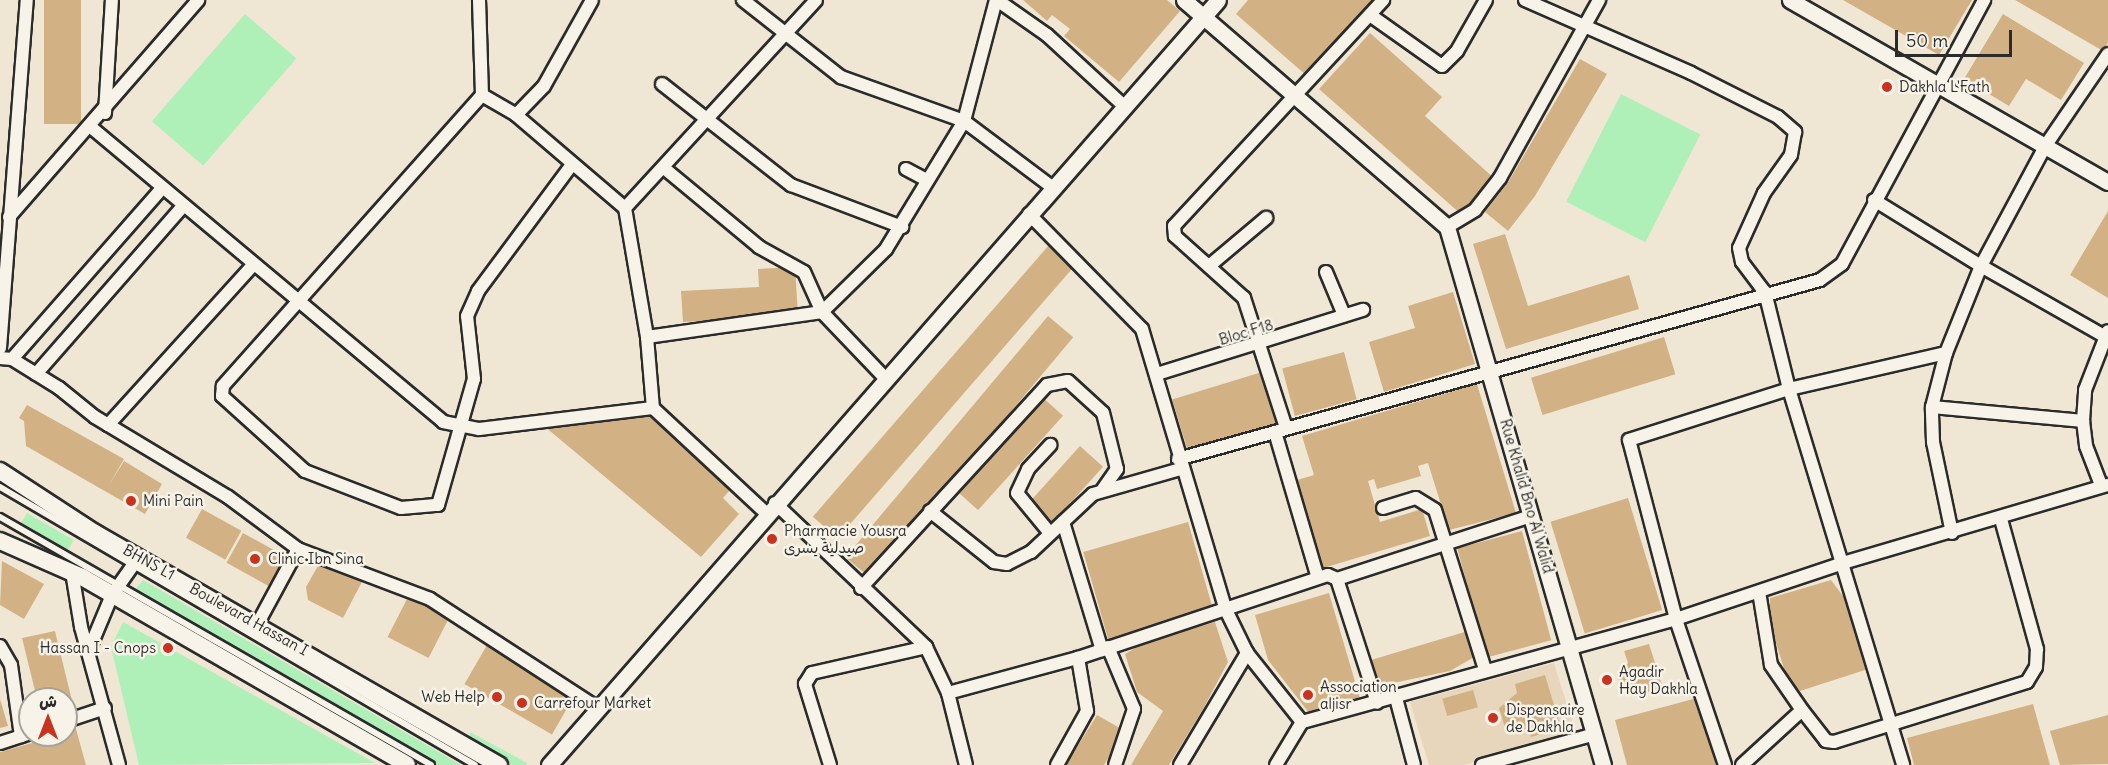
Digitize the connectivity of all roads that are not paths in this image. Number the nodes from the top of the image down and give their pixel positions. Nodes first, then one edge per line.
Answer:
1 (27, 0) edge
2 (112, 0) edge
3 (198, 0) edge
4 (479, 0) edge
5 (592, 0) edge
6 (743, 0) edge
7 (816, 0) edge
8 (996, 0) edge
9 (1184, 0) edge
10 (1218, 0) edge
11 (1383, 0) edge
12 (1486, 0) edge
13 (1525, 0) edge
14 (1599, 0) edge
15 (1790, 0) edge
16 (1984, 0) edge
17 (1814, 5) edge
18 (1370, 15) junction
19 (1203, 17) junction
20 (1583, 27) junction
21 (787, 33) junction
22 (2108, 54) edge
23 (1938, 81) junction
24 (662, 84) dead end
25 (1291, 94) junction
26 (482, 95) junction
27 (1124, 106) junction
28 (105, 113) junction
29 (516, 114) junction
30 (709, 120) junction
31 (964, 121) junction
32 (92, 128) junction
33 (2046, 145) junction
34 (571, 165) junction
35 (664, 168) junction
36 (906, 169) dead end
37 (927, 180) junction
38 (2108, 182) edge
39 (1052, 187) junction
40 (162, 188) junction
41 (1874, 200) junction
42 (182, 207) junction
43 (625, 208) junction
44 (1029, 214) junction
45 (9, 217) junction
46 (1266, 218) dead end
47 (902, 227) junction
48 (1447, 227) junction
49 (254, 264) junction
50 (1209, 266) junction
51 (1981, 266) junction
52 (1326, 272) dead end
53 (1765, 292) junction
54 (297, 304) junction
55 (1363, 310) dead end
56 (822, 312) junction
57 (1344, 315) junction
58 (2107, 335) edge
59 (647, 337) junction
60 (1260, 344) junction
61 (0, 348) edge
62 (1946, 353) junction
63 (6, 358) edge
64 (1491, 370) junction
65 (36, 374) junction
66 (1157, 374) junction
67 (885, 378) junction
68 (1789, 389) junction
69 (1932, 407) junction
70 (652, 408) junction
71 (2083, 421) junction
72 (108, 425) junction
73 (459, 427) junction
74 (1281, 430) junction
75 (1050, 445) dead end
76 (1179, 464) junction
77 (0, 471) edge
78 (2104, 485) edge
79 (0, 488) edge
80 (1103, 489) junction
81 (771, 508) junction
82 (1383, 508) dead end
83 (930, 511) junction
84 (1531, 516) junction
85 (0, 517) edge
86 (2001, 519) junction
87 (1063, 522) junction
88 (1049, 532) junction
89 (1952, 533) junction
90 (0, 540) edge
91 (1444, 541) junction
92 (298, 549) junction
93 (135, 562) junction
94 (1846, 562) junction
95 (72, 572) junction
96 (1317, 575) junction
97 (1337, 579) junction
98 (861, 588) junction
99 (117, 591) junction
100 (1760, 591) junction
101 (1225, 608) junction
102 (1677, 619) junction
103 (258, 623) junction
104 (0, 646) edge
105 (926, 647) junction
106 (1572, 647) junction
107 (1105, 648) junction
108 (89, 650) junction
109 (1247, 653) junction
110 (1078, 658) junction
111 (1485, 670) junction
112 (948, 693) junction
113 (18, 698) edge
114 (1396, 698) junction
115 (1377, 703) junction
116 (105, 708) junction
117 (598, 708) junction
118 (1802, 710) junction
119 (78, 717) edge
120 (1302, 722) junction
121 (1888, 723) junction
122 (1595, 734) junction
123 (18, 737) edge
124 (0, 743) edge
125 (1490, 764) edge
126 (119, 765) edge
127 (406, 765) edge
128 (431, 765) edge
129 (475, 765) edge
130 (499, 765) edge
131 (549, 765) edge
132 (830, 765) edge
133 (966, 765) edge
134 (1057, 765) edge
135 (1115, 765) edge
136 (1180, 765) edge
137 (1276, 765) edge
138 (1414, 765) edge
139 (1603, 765) edge
140 (1725, 765) edge
141 (1742, 765) edge
142 (1903, 765) edge

1 - 45 street
2 - 28 street
3 - 28 street
4 - 26 street
5 - 29 street
6 - 21 street
7 - 21 street
8 - 27 street
8 - 31 street
9 - 19 street
10 - 19 street
11 - 18 street
12 - 18 street
13 - 20 street
14 - 20 street
15 - 17 street
16 - 23 street
17 - 23 street
18 - 25 street
19 - 25 street
19 - 27 street
20 - 48 street
20 - 53 street
21 - 30 street
21 - 31 street
22 - 33 street
23 - 33 street
23 - 41 street
24 - 30 street
25 - 48 street
25 - 50 street
26 - 29 street
26 - 54 street
27 - 39 street
28 - 32 street
29 - 34 street
30 - 35 street
30 - 47 street
31 - 37 street
31 - 39 street
32 - 40 street
32 - 45 street
33 - 38 street
33 - 51 street
34 - 43 street
34 - 73 street
35 - 43 street
35 - 56 street
36 - 37 street
37 - 47 street
39 - 44 street
40 - 42 street
40 - 63 street
41 - 51 street
41 - 53 street
42 - 49 street
42 - 65 street
43 - 59 street
44 - 66 street
44 - 67 street
45 - 61 street
46 - 50 street
47 - 56 street
48 - 64 street, Rue Khalid Bno Al Walid
49 - 54 street
49 - 72 street
50 - 60 street
51 - 58 street
51 - 62 street
52 - 57 street
53 - 64 street
53 - 68 street
54 - 73 street
54 - 73 street
55 - 57 street, Bloc F18
56 - 59 street
56 - 67 street
57 - 60 street, Bloc F18
58 - 71 street
59 - 70 street
60 - 66 street, Bloc F18
60 - 74 street
62 - 68 street
62 - 69 street
63 - 65 street
64 - 74 street
64 - 84 street, Rue Khalid Bno Al Walid
65 - 72 street
66 - 76 street
67 - 81 street
68 - 94 street
68 - 102 street
69 - 71 street
69 - 89 street
70 - 73 street
70 - 81 street
71 - 78 street
72 - 92 street
74 - 76 street
74 - 96 street
75 - 88 street
76 - 80 street
76 - 101 street
77 - 93 main road, Boulevard Hassan I
78 - 86 street
79 - 93 lane, BHNS L1
80 - 83 street
80 - 87 street
81 - 98 street
81 - 117 street
82 - 91 street
83 - 88 street
83 - 98 street
84 - 91 street
84 - 106 street, Rue Khalid Bno Al Walid
85 - 99 lane
86 - 89 street
86 - 121 street
87 - 88 street
87 - 107 street
89 - 94 street
90 - 95 main road
91 - 97 street
91 - 111 street
92 - 103 street
92 - 117 street
93 - 99 street
93 - 103 main road, Boulevard Hassan I
93 - 129 lane, BHNS L1
94 - 100 street
94 - 121 street
95 - 99 main road
95 - 108 street
96 - 97 street
96 - 101 street
97 - 115 street
98 - 105 street
99 - 108 street
99 - 127 main road
99 - 128 lane
100 - 102 street
100 - 118 street
101 - 107 street
101 - 109 street
102 - 106 street
102 - 140 street
103 - 130 main road, Boulevard Hassan I
104 - 113 street
105 - 112 street
105 - 132 street
106 - 111 street
106 - 122 street, Rue Khalid Bno Al Walid
107 - 110 street
107 - 135 street
108 - 116 street
109 - 120 street
109 - 136 street
110 - 112 street
110 - 134 street
111 - 114 street
112 - 133 street
114 - 115 street
114 - 138 street
115 - 120 street
116 - 119 street
116 - 126 street
117 - 131 street
118 - 121 street
118 - 141 street
120 - 137 street
121 - 142 street
122 - 125 street
122 - 139 street, Rue Khalid Bno Al Walid
123 - 124 street

